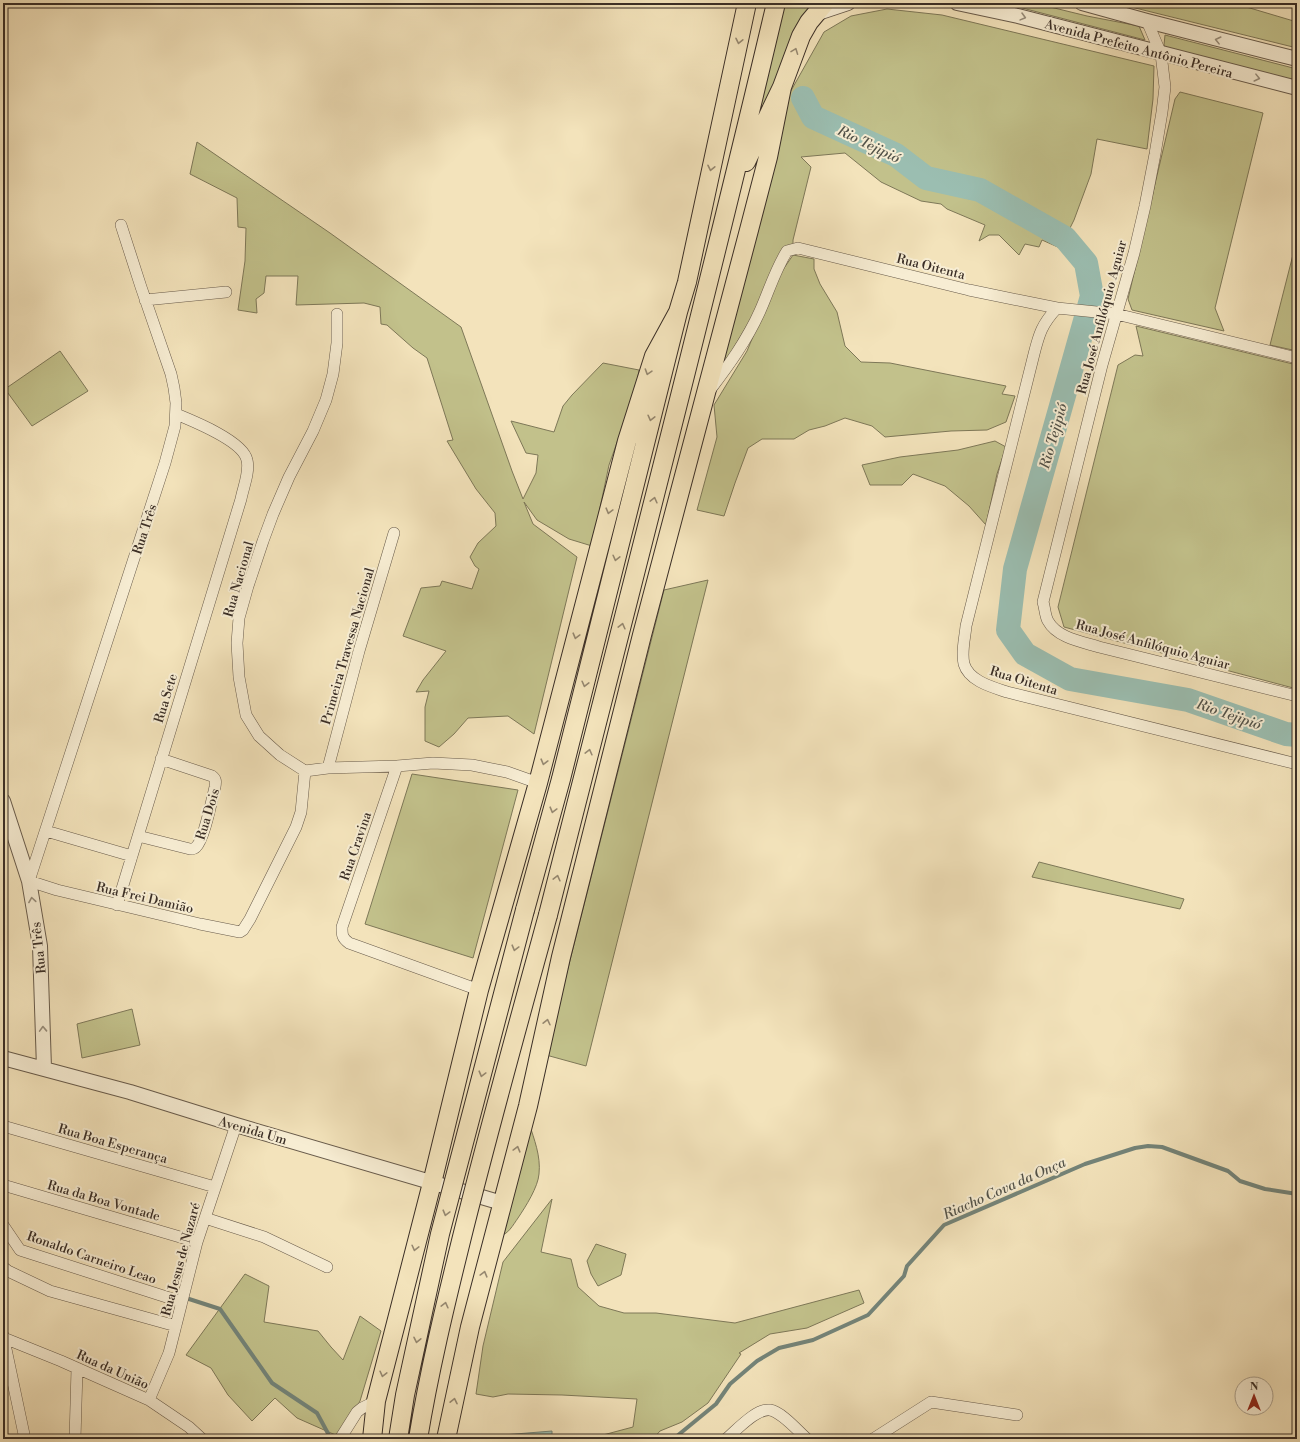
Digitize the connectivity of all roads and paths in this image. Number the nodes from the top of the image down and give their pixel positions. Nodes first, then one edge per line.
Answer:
1 (747, 3) edge
2 (776, 3) edge
3 (848, 3) edge
4 (958, 3) edge
5 (1082, 3) edge
6 (821, 8) edge
7 (1147, 21) junction
8 (1161, 54) junction
9 (1297, 59) edge
10 (782, 87) junction
11 (1297, 88) edge
12 (731, 194) junction
13 (121, 225) dead end
14 (226, 292) dead end
15 (145, 300) junction
16 (1057, 308) junction
17 (678, 312) junction
18 (337, 314) dead end
19 (1116, 314) junction
20 (1297, 358) edge
21 (705, 396) junction
22 (176, 414) junction
23 (394, 533) dead end
24 (1297, 696) edge
25 (161, 759) junction
26 (1297, 764) edge
27 (397, 766) junction
28 (328, 768) junction
29 (305, 771) junction
30 (538, 782) junction
31 (3, 801) edge
32 (46, 831) junction
33 (138, 836) junction
34 (132, 856) junction
35 (29, 881) junction
36 (116, 905) junction
37 (479, 990) junction
38 (3, 1058) edge
39 (44, 1068) junction
40 (236, 1125) junction
41 (3, 1126) edge
42 (432, 1183) junction
43 (3, 1185) edge
44 (215, 1187) junction
45 (502, 1203) junction
46 (205, 1218) junction
47 (3, 1225) edge
48 (197, 1242) junction
49 (3, 1267) edge
50 (327, 1267) dead end
51 (182, 1302) junction
52 (176, 1326) junction
53 (3, 1337) edge
54 (77, 1369) junction
55 (150, 1400) junction
56 (376, 1401) junction
57 (1017, 1415) dead end
58 (25, 1439) edge
59 (76, 1439) edge
60 (202, 1439) edge
61 (340, 1439) edge
62 (372, 1439) edge
63 (398, 1439) edge
64 (418, 1439) edge
65 (446, 1439) edge
66 (726, 1439) edge
67 (807, 1439) edge
68 (873, 1439) edge

1 -> 17 highway
2 - 12 highway
3 - 6 street
4 -> 8 street, Avenida Prefeito Antônio Pereira
5 - 7 street
10 -> 6 highway
7 - 8 street, Rua José Anfilóquio Aguiar
9 -> 7 street
8 -> 11 street, Avenida Prefeito Antônio Pereira
8 - 19 street, Rua José Anfilóquio Aguiar
10 - 12 highway
10 - 21 highway
64 -> 12 highway, bridge
13 - 15 street, Rua Três
14 - 15 street
15 - 22 street, Rua Três
16 - 19 street, Rua Oitenta
16 - 21 street, Rua Oitenta
16 - 26 street, Rua Oitenta
17 -> 30 highway
17 -> 63 highway, bridge
18 - 29 street, Rua Nacional
19 - 20 street, Rua Oitenta
19 - 24 street, Rua José Anfilóquio Aguiar
45 -> 21 highway
22 - 25 street, Rua Sete
22 - 32 street, Rua Três
23 - 28 street, Primeira Travessa Nacional
25 - 33 street, Rua Sete
25 - 33 street, Rua Dois
27 - 28 street
27 - 30 street
27 - 37 street, Rua Cravina
28 - 29 street
29 - 36 street, Rua Frei Damião
30 - 37 highway
31 - 35 street
32 - 34 street
32 - 35 street, Rua Três
33 - 34 street, Rua Sete
34 - 36 street, Rua Sete
35 - 36 street, Rua Frei Damião
39 -> 35 street, Rua Três
37 - 42 highway
38 - 39 street, Avenida Um
39 - 40 street, Avenida Um
40 - 42 street, Avenida Um
40 - 44 street, Rua Jesus de Nazaré
41 - 44 street, Rua Boa Esperança
42 - 45 street, Avenida Um
42 -> 56 highway
43 - 48 street, Rua da Boa Vontade
44 - 46 street, Rua Jesus de Nazaré
65 -> 45 highway
46 - 48 street, Rua Jesus de Nazaré
46 - 50 street
47 - 51 street, Ronaldo Carneiro Leao
48 - 51 street, Rua Jesus de Nazaré
49 - 52 street
51 - 52 street, Rua Jesus de Nazaré
52 - 55 street, Rua Jesus de Nazaré
53 - 54 street, Rua da União
53 - 58 street
54 - 55 street, Rua da União
54 - 59 street
55 - 60 street, Rua da União
56 - 61 street
56 - 62 highway
57 - 68 street
66 - 67 street

